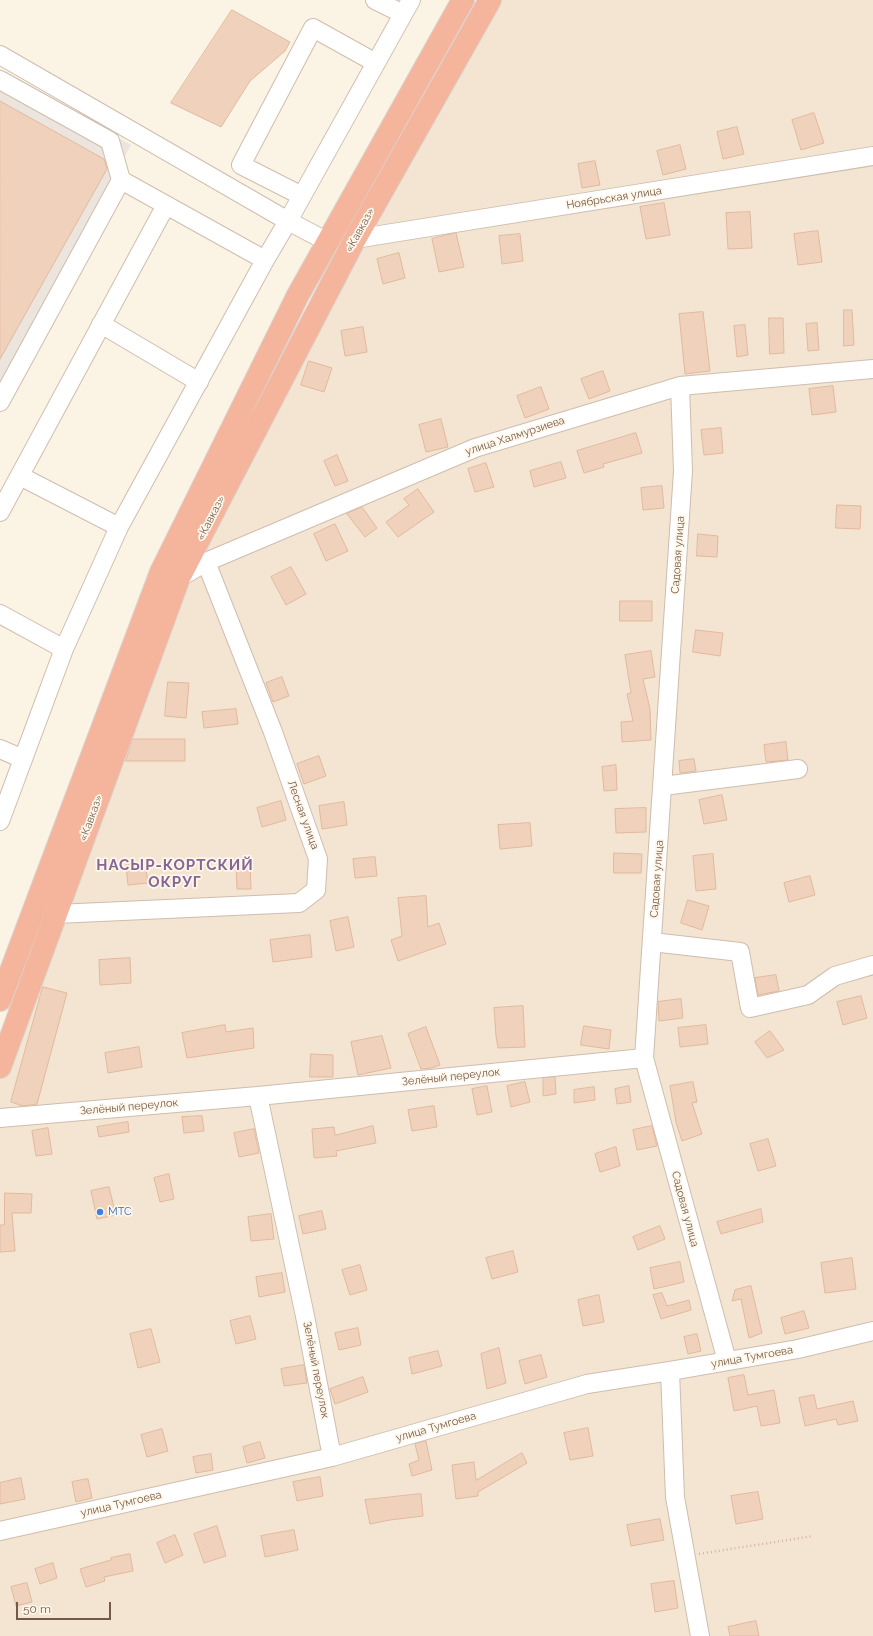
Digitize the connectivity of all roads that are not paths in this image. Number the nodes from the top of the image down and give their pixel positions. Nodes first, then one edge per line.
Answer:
1 (376, 0) edge
2 (463, 0) edge
3 (490, 0) edge
4 (407, 7) edge
5 (0, 56) edge
6 (376, 63) junction
7 (0, 80) edge
8 (873, 156) edge
9 (121, 180) junction
10 (302, 196) junction
11 (166, 205) junction
12 (288, 221) junction
13 (355, 239) junction
14 (328, 242) junction
15 (265, 260) junction
16 (101, 324) junction
17 (873, 369) edge
18 (199, 382) junction
19 (680, 386) junction
20 (0, 402) edge
21 (20, 476) junction
22 (0, 512) edge
23 (119, 528) junction
24 (206, 562) junction
25 (179, 578) junction
26 (0, 614) edge
27 (64, 649) junction
28 (0, 749) edge
29 (23, 759) junction
30 (798, 769) dead end
31 (663, 786) junction
32 (0, 821) edge
33 (56, 914) junction
34 (652, 942) junction
35 (873, 965) edge
36 (0, 1000) edge
37 (644, 1058) junction
38 (0, 1067) edge
39 (258, 1096) junction
40 (0, 1119) edge
41 (873, 1331) edge
42 (727, 1361) junction
43 (670, 1371) junction
44 (332, 1457) junction
45 (0, 1531) edge
46 (700, 1636) edge

1 - 4 street
2 - 14 highway, «Кавказ»
3 - 13 highway, «Кавказ»
4 - 6 street
5 - 12 street
6 - 10 street
6 - 10 street
7 - 9 street
8 - 13 street, Ноябрьская улица
9 - 11 street
9 - 20 street
10 - 12 street
11 - 15 street
11 - 16 street
12 - 14 street
12 - 15 street
13 - 25 highway, «Кавказ»
14 - 36 highway, «Кавказ»
15 - 18 street
16 - 18 street
16 - 21 street
17 - 19 street, улица Халмурзиева
18 - 23 street
19 - 24 street, улица Халмурзиева
19 - 31 street, Садовая улица
21 - 22 street
21 - 23 street
23 - 27 street
24 - 25 street, улица Халмурзиева
24 - 33 street, Лесная улица
25 - 33 highway, «Кавказ»
26 - 27 street
27 - 29 street
28 - 29 street
29 - 32 street
30 - 31 street
31 - 34 street, Садовая улица
33 - 38 highway, «Кавказ»
34 - 35 street
34 - 37 street, Садовая улица
37 - 39 street, Зелёный переулок
37 - 42 street, Садовая улица
39 - 40 street, Зелёный переулок
39 - 44 street, Зелёный переулок
41 - 42 street, улица Тумгоева
42 - 43 street, улица Тумгоева
43 - 44 street, улица Тумгоева
43 - 46 street
44 - 45 street, улица Тумгоева

